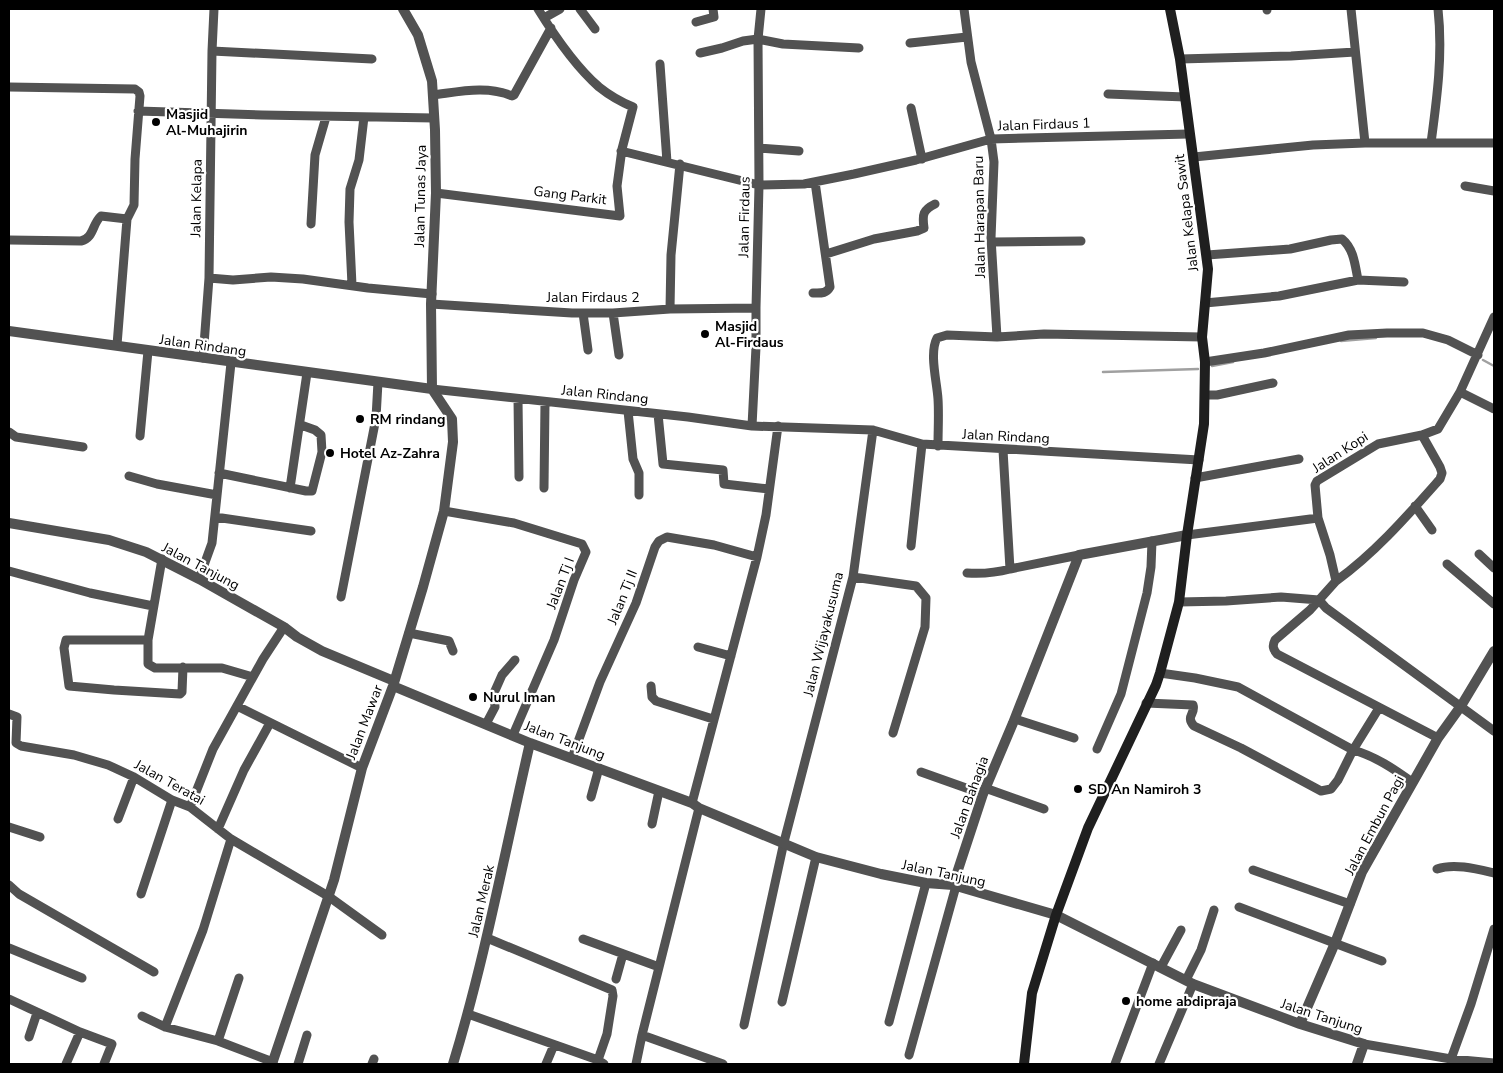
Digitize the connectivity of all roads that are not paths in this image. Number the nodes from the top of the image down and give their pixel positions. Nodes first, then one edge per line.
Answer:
1 (214, 9) edge
2 (403, 9) edge
3 (538, 9) edge
4 (560, 9) edge
5 (580, 9) edge
6 (713, 9) edge
7 (761, 9) edge
8 (964, 9) edge
9 (1170, 9) edge
10 (1351, 9) edge
11 (1438, 9) edge
12 (544, 18) junction
13 (696, 22) dead end
14 (550, 28) junction
15 (595, 29) dead end
16 (967, 37) junction
17 (758, 39) junction
18 (910, 43) dead end
19 (859, 48) dead end
20 (212, 51) junction
21 (1355, 52) junction
22 (700, 53) dead end
23 (372, 58) dead end
24 (1180, 59) junction
25 (660, 64) dead end
26 (9, 86) edge
27 (1108, 94) dead end
28 (432, 95) junction
29 (1185, 97) junction
30 (911, 108) dead end
31 (138, 111) junction
32 (211, 114) junction
33 (326, 117) junction
34 (364, 117) junction
35 (434, 118) junction
36 (1189, 134) junction
37 (991, 139) junction
38 (1365, 143) junction
39 (1432, 143) junction
40 (1494, 143) edge
41 (758, 148) junction
42 (621, 151) junction
43 (799, 151) dead end
44 (1194, 157) junction
45 (922, 159) junction
46 (667, 162) junction
47 (680, 164) junction
48 (815, 182) junction
49 (759, 185) junction
50 (1465, 186) dead end
51 (1494, 191) edge
52 (436, 193) junction
53 (935, 204) dead end
54 (127, 219) junction
55 (311, 224) dead end
56 (9, 240) edge
57 (1081, 241) dead end
58 (992, 242) junction
59 (826, 254) junction
60 (1206, 256) junction
61 (209, 278) junction
62 (1358, 280) junction
63 (1404, 282) dead end
64 (352, 285) junction
65 (813, 293) dead end
66 (432, 299) junction
67 (1206, 303) junction
68 (756, 308) junction
69 (670, 309) junction
70 (583, 313) junction
71 (613, 313) junction
72 (1494, 318) edge
73 (9, 331) edge
74 (1202, 337) junction
75 (997, 338) junction
76 (117, 345) junction
77 (588, 350) dead end
78 (148, 351) junction
79 (619, 355) dead end
80 (1478, 355) junction
81 (203, 358) junction
82 (1205, 362) junction
83 (231, 363) junction
84 (307, 373) junction
85 (378, 382) junction
86 (1273, 383) dead end
87 (432, 389) junction
88 (1460, 392) junction
89 (1205, 395) junction
90 (518, 399) junction
91 (545, 402) junction
92 (1494, 409) edge
93 (628, 411) junction
94 (658, 414) junction
95 (301, 425) junction
96 (752, 426) junction
97 (778, 426) junction
98 (873, 430) junction
99 (9, 432) edge
100 (1422, 434) junction
101 (140, 436) dead end
102 (922, 444) junction
103 (938, 446) junction
104 (83, 448) dead end
105 (1003, 450) junction
106 (1299, 459) dead end
107 (1199, 460) junction
108 (219, 473) junction
109 (129, 476) dead end
110 (519, 477) dead end
111 (1195, 478) junction
112 (290, 488) junction
113 (544, 488) dead end
114 (769, 489) junction
115 (217, 495) junction
116 (639, 495) dead end
117 (1414, 506) junction
118 (444, 511) junction
119 (215, 517) junction
120 (1318, 518) junction
121 (9, 522) edge
122 (1432, 530) dead end
123 (311, 532) dead end
124 (1187, 534) junction
125 (1152, 541) junction
126 (911, 546) dead end
127 (1479, 554) dead end
128 (1079, 555) junction
129 (757, 557) junction
130 (162, 559) junction
131 (1447, 564) dead end
132 (1494, 568) edge
133 (1010, 569) junction
134 (9, 571) edge
135 (967, 573) dead end
136 (853, 576) junction
137 (199, 579) junction
138 (1336, 581) junction
139 (341, 598) dead end
140 (1319, 600) junction
141 (1179, 602) junction
142 (1494, 604) edge
143 (153, 606) junction
144 (284, 626) junction
145 (409, 633) junction
146 (148, 640) junction
147 (698, 647) dead end
148 (453, 651) dead end
149 (1494, 651) edge
150 (731, 656) junction
151 (515, 660) dead end
152 (183, 667) junction
153 (1160, 673) junction
154 (253, 677) junction
155 (394, 683) junction
156 (651, 686) dead end
157 (1146, 703) junction
158 (237, 706) junction
159 (1461, 706) junction
160 (1379, 708) junction
161 (9, 714) edge
162 (714, 719) junction
163 (1015, 719) junction
164 (270, 723) junction
165 (486, 724) junction
166 (1494, 731) edge
167 (893, 734) dead end
168 (513, 735) junction
169 (1074, 738) dead end
170 (1438, 738) junction
171 (530, 743) junction
172 (1097, 749) dead end
173 (1353, 750) junction
174 (572, 758) junction
175 (362, 768) junction
176 (599, 768) junction
177 (921, 772) dead end
178 (134, 777) junction
179 (1412, 782) junction
180 (658, 791) junction
181 (984, 791) junction
182 (591, 798) dead end
183 (172, 800) junction
184 (695, 806) junction
185 (190, 807) junction
186 (1044, 809) dead end
187 (118, 819) dead end
188 (652, 824) dead end
189 (9, 827) edge
190 (218, 829) junction
191 (40, 837) dead end
192 (231, 840) junction
193 (784, 842) junction
194 (816, 856) junction
195 (1437, 869) dead end
196 (1253, 870) dead end
197 (1494, 873) edge
198 (926, 883) junction
199 (9, 885) edge
200 (954, 886) junction
201 (141, 894) dead end
202 (328, 896) junction
203 (1350, 904) junction
204 (1239, 907) dead end
205 (1214, 910) dead end
206 (1056, 915) junction
207 (1494, 929) edge
208 (1181, 930) dead end
209 (382, 935) dead end
210 (487, 938) junction
211 (583, 939) dead end
212 (1335, 943) junction
213 (9, 948) edge
214 (624, 954) junction
215 (1382, 961) dead end
216 (1157, 965) junction
217 (659, 967) junction
218 (154, 972) dead end
219 (82, 978) dead end
220 (239, 978) dead end
221 (616, 979) dead end
222 (1190, 982) junction
223 (9, 999) edge
224 (782, 1002) dead end
225 (37, 1013) junction
226 (468, 1014) junction
227 (142, 1016) dead end
228 (889, 1022) dead end
229 (1300, 1024) junction
230 (744, 1025) dead end
231 (165, 1027) junction
232 (80, 1032) junction
233 (307, 1035) dead end
234 (642, 1035) junction
235 (29, 1038) dead end
236 (218, 1041) junction
237 (1364, 1044) junction
238 (554, 1045) junction
239 (909, 1055) dead end
240 (1451, 1060) junction
241 (273, 1063) edge
242 (602, 1063) edge
243 (1494, 1063) edge
244 (66, 1064) edge
245 (104, 1064) edge
246 (298, 1064) edge
247 (453, 1064) edge
248 (546, 1064) edge
249 (636, 1064) edge
250 (723, 1064) edge
251 (1024, 1064) edge
252 (1115, 1064) edge
253 (1160, 1064) edge
254 (1357, 1064) edge

1 - 20 street, Jalan Kelapa
2 - 28 street, Jalan Tunas Jaya
3 - 12 street
4 - 12 street
5 - 15 street
6 - 13 street
7 - 17 street, Jalan Firdaus
8 - 16 street, Jalan Harapan Baru
9 - 24 main road, Jalan Kelapa Sawit
10 - 21 street
11 - 39 street
12 - 14 street
14 - 28 street
14 - 42 street, Gang Parkit
16 - 18 street
16 - 37 street, Jalan Harapan Baru
17 - 19 street
17 - 22 street
17 - 41 street, Jalan Firdaus
20 - 23 street
20 - 32 street, Jalan Kelapa
21 - 24 street
21 - 38 street
24 - 29 main road, Jalan Kelapa Sawit
25 - 46 street
26 - 31 street
27 - 29 street
28 - 35 street, Jalan Tunas Jaya
29 - 36 main road, Jalan Kelapa Sawit
30 - 45 street
31 - 32 street
31 - 54 street
32 - 33 street
32 - 61 street, Jalan Kelapa
33 - 34 street
33 - 55 street
34 - 35 street
34 - 64 street
35 - 52 street, Jalan Tunas Jaya
36 - 37 street, Jalan Firdaus 1
36 - 44 main road, Jalan Kelapa Sawit
37 - 45 street, Jalan Firdaus 1
37 - 58 street, Jalan Harapan Baru
38 - 39 street
38 - 44 street
39 - 40 street
41 - 43 street
41 - 49 street, Jalan Firdaus
42 - 46 street, Jalan Firdaus 1
42 - 52 street, Gang Parkit
44 - 60 main road, Jalan Kelapa Sawit
45 - 48 street, Jalan Firdaus 1
46 - 47 street, Jalan Firdaus 1
47 - 49 street, Jalan Firdaus 1
47 - 69 street
48 - 49 street, Jalan Firdaus 1
48 - 59 street
49 - 68 street, Jalan Firdaus
50 - 51 street
52 - 66 street, Jalan Tunas Jaya
53 - 59 street
54 - 56 street
54 - 76 street
57 - 58 street
58 - 75 street, Jalan Harapan Baru
59 - 65 street
60 - 62 street
60 - 67 main road, Jalan Kelapa Sawit
61 - 64 street, Jalan Firdaus 2
61 - 81 street, Jalan Kelapa
62 - 63 street
62 - 67 street
64 - 66 street, Jalan Firdaus 2
66 - 70 street, Jalan Firdaus 2
66 - 87 street, Jalan Tunas Jaya
67 - 74 main road, Jalan Kelapa Sawit
68 - 69 street, Jalan Firdaus 2
68 - 96 street, Jalan Firdaus
69 - 71 street, Jalan Firdaus 2
70 - 71 street, Jalan Firdaus 2
70 - 77 street
71 - 79 street
72 - 80 street, Jalan Kopi
73 - 76 street, Jalan Rindang
74 - 75 street
74 - 82 main road, Jalan Kelapa Sawit
75 - 103 street
76 - 78 street, Jalan Rindang
78 - 81 street, Jalan Rindang
78 - 101 street
80 - 82 street
80 - 88 street, Jalan Kopi
81 - 83 street, Jalan Rindang
82 - 89 main road, Jalan Kelapa Sawit
83 - 84 street, Jalan Rindang
83 - 108 street
84 - 85 street, Jalan Rindang
84 - 95 street
85 - 87 street, Jalan Rindang
85 - 139 street
86 - 89 street
87 - 90 street, Jalan Rindang
87 - 118 street, Jalan Mawar
88 - 92 street
88 - 100 street, Jalan Kopi
89 - 107 main road, Jalan Kelapa Sawit
90 - 91 street, Jalan Rindang
90 - 110 street
91 - 93 street, Jalan Rindang
91 - 113 street
93 - 94 street, Jalan Rindang
93 - 116 street
94 - 96 street, Jalan Rindang
94 - 114 street
95 - 112 street
95 - 112 street
96 - 97 street, Jalan Rindang
97 - 98 street, Jalan Rindang
97 - 114 street
98 - 102 street, Jalan Rindang
98 - 136 street, Jalan Wijayakusuma
99 - 104 street
100 - 117 street
100 - 120 street, Jalan Kopi
102 - 103 street, Jalan Rindang
102 - 126 street
103 - 105 street, Jalan Rindang
105 - 107 street, Jalan Rindang
105 - 133 street
106 - 111 street
107 - 111 main road, Jalan Kelapa Sawit
108 - 112 street
108 - 115 street
109 - 115 street
111 - 124 main road, Jalan Kelapa Sawit
114 - 129 street
115 - 119 street
117 - 122 street
117 - 138 street
118 - 145 street, Jalan Mawar
118 - 168 street, Jalan Tj I
119 - 123 street
119 - 137 street
120 - 124 street
120 - 138 street, Jalan Kopi
121 - 130 street, Jalan Tanjung
124 - 125 street
124 - 141 main road, Jalan Kelapa Sawit
125 - 128 street
125 - 172 street
127 - 132 street
128 - 133 street
128 - 163 street, Jalan Bahagia
129 - 150 street
129 - 174 street, Jalan Tj II
130 - 137 street, Jalan Tanjung
130 - 143 street
131 - 142 street
133 - 135 street
134 - 143 street
136 - 167 street
136 - 193 street, Jalan Wijayakusuma
137 - 144 street, Jalan Tanjung
138 - 140 street
140 - 141 street
140 - 159 street
140 - 160 street
141 - 153 main road, Jalan Kelapa Sawit
143 - 146 street
144 - 154 street
144 - 155 street, Jalan Tanjung
145 - 148 street
145 - 155 street, Jalan Mawar
146 - 152 street
146 - 152 street
147 - 150 street
149 - 159 street, Jalan Embun Pagi
150 - 162 street
151 - 165 street
152 - 154 street
153 - 157 main road, Jalan Kelapa Sawit
153 - 173 street
154 - 158 street
155 - 165 street, Jalan Tanjung
155 - 175 street, Jalan Mawar
156 - 162 street
157 - 173 street
157 - 206 main road, Jalan Kelapa Sawit
158 - 164 street
158 - 185 street
159 - 166 street
159 - 170 street, Jalan Embun Pagi
160 - 170 street
160 - 173 street
161 - 178 street, Jalan Teratai
162 - 184 street
163 - 169 street
163 - 181 street, Jalan Bahagia
164 - 175 street
164 - 190 street
165 - 168 street, Jalan Tanjung
168 - 171 street, Jalan Tanjung
170 - 179 street, Jalan Embun Pagi
171 - 174 street, Jalan Tanjung
171 - 210 street, Jalan Merak
173 - 179 street
174 - 176 street, Jalan Tanjung
175 - 202 street, Jalan Mawar
176 - 180 street, Jalan Tanjung
176 - 182 street
177 - 181 street
178 - 183 street, Jalan Teratai
178 - 187 street
179 - 203 street, Jalan Embun Pagi
180 - 184 street, Jalan Tanjung
180 - 188 street
181 - 186 street
181 - 200 street, Jalan Bahagia
183 - 185 street, Jalan Teratai
183 - 201 street
184 - 193 street, Jalan Tanjung
184 - 217 street
185 - 190 street, Jalan Teratai
189 - 191 street
190 - 192 street, Jalan Teratai
192 - 202 street, Jalan Teratai
192 - 231 street
193 - 194 street, Jalan Tanjung
193 - 230 street, Jalan Wijayakusuma
194 - 198 street, Jalan Tanjung
194 - 224 street
195 - 197 street
196 - 203 street
198 - 200 street, Jalan Tanjung
198 - 228 street
199 - 218 street
200 - 206 street, Jalan Tanjung
200 - 239 street
202 - 209 street, Jalan Teratai
202 - 241 street, Jalan Mawar
203 - 212 street, Jalan Embun Pagi
204 - 212 street
205 - 222 street
206 - 216 street, Jalan Tanjung
206 - 251 main road, Jalan Kelapa Sawit
207 - 240 street
208 - 216 street
210 - 226 street, Jalan Merak
210 - 242 street
211 - 214 street
212 - 215 street
212 - 229 street, Jalan Embun Pagi
213 - 219 street
214 - 217 street
214 - 221 street
216 - 222 street, Jalan Tanjung
216 - 252 street
217 - 234 street
220 - 236 street
222 - 229 street, Jalan Tanjung
222 - 253 street
223 - 225 street
225 - 232 street
225 - 235 street
226 - 238 street
226 - 247 street, Jalan Merak
227 - 231 street
229 - 237 street, Jalan Tanjung
231 - 236 street
232 - 244 street
232 - 245 street
233 - 246 street
234 - 249 street
234 - 250 street
236 - 241 street
237 - 240 street, Jalan Tanjung
237 - 254 street
238 - 242 street
238 - 248 street
240 - 243 street, Jalan Tanjung

